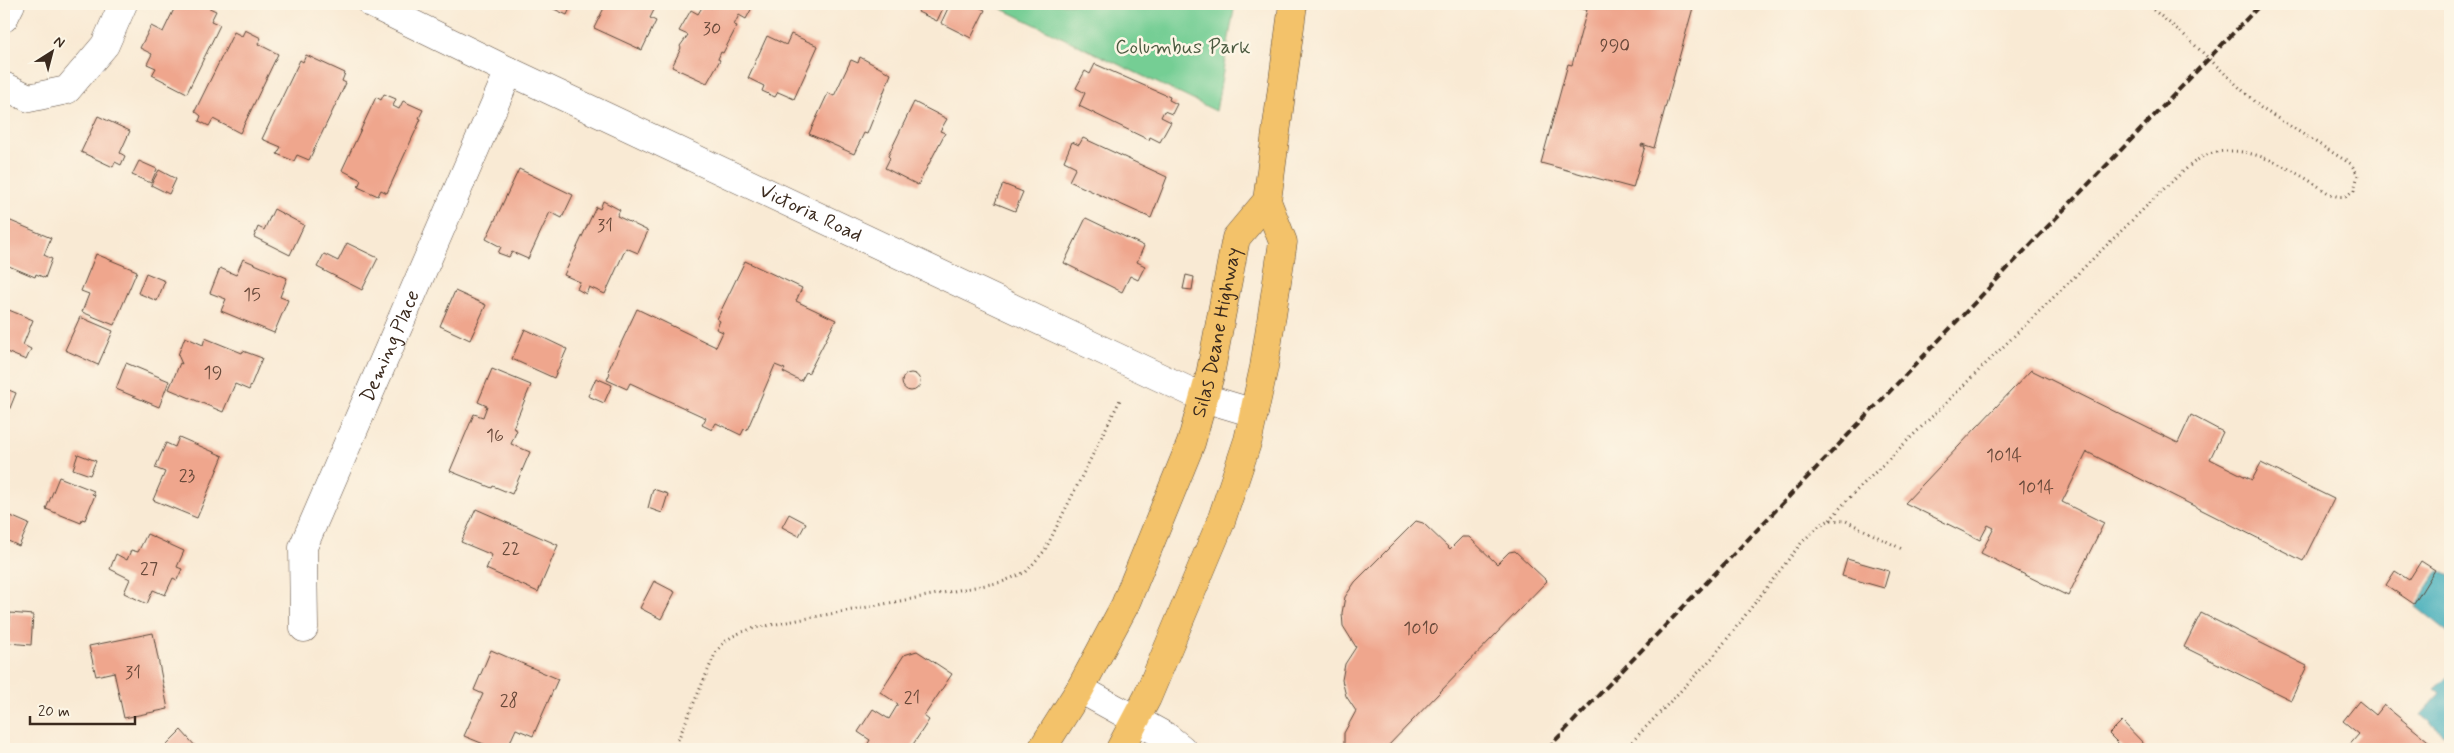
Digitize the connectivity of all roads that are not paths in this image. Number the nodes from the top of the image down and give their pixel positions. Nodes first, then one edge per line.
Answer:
1 (11, 4) edge
2 (123, 4) edge
3 (372, 4) edge
4 (1293, 4) edge
5 (4, 18) edge
6 (509, 71) junction
7 (4, 86) edge
8 (1267, 201) junction
9 (1204, 398) junction
10 (1254, 413) junction
11 (304, 628) dead end
12 (1080, 689) junction
13 (1136, 720) junction
14 (1042, 749) edge
15 (1120, 749) edge
16 (1182, 749) edge

1 - 5 street
2 - 7 street
3 - 6 street, Victoria Road
4 - 8 main road
6 - 9 street, Victoria Road
6 - 11 street, Deming Place
8 - 9 main road, Silas Deane Highway
8 - 10 main road
9 - 10 street, Victoria Road
9 - 12 main road, Silas Deane Highway
10 - 13 main road
12 - 13 street
12 - 14 main road, Silas Deane Highway
13 - 15 main road
13 - 16 street

